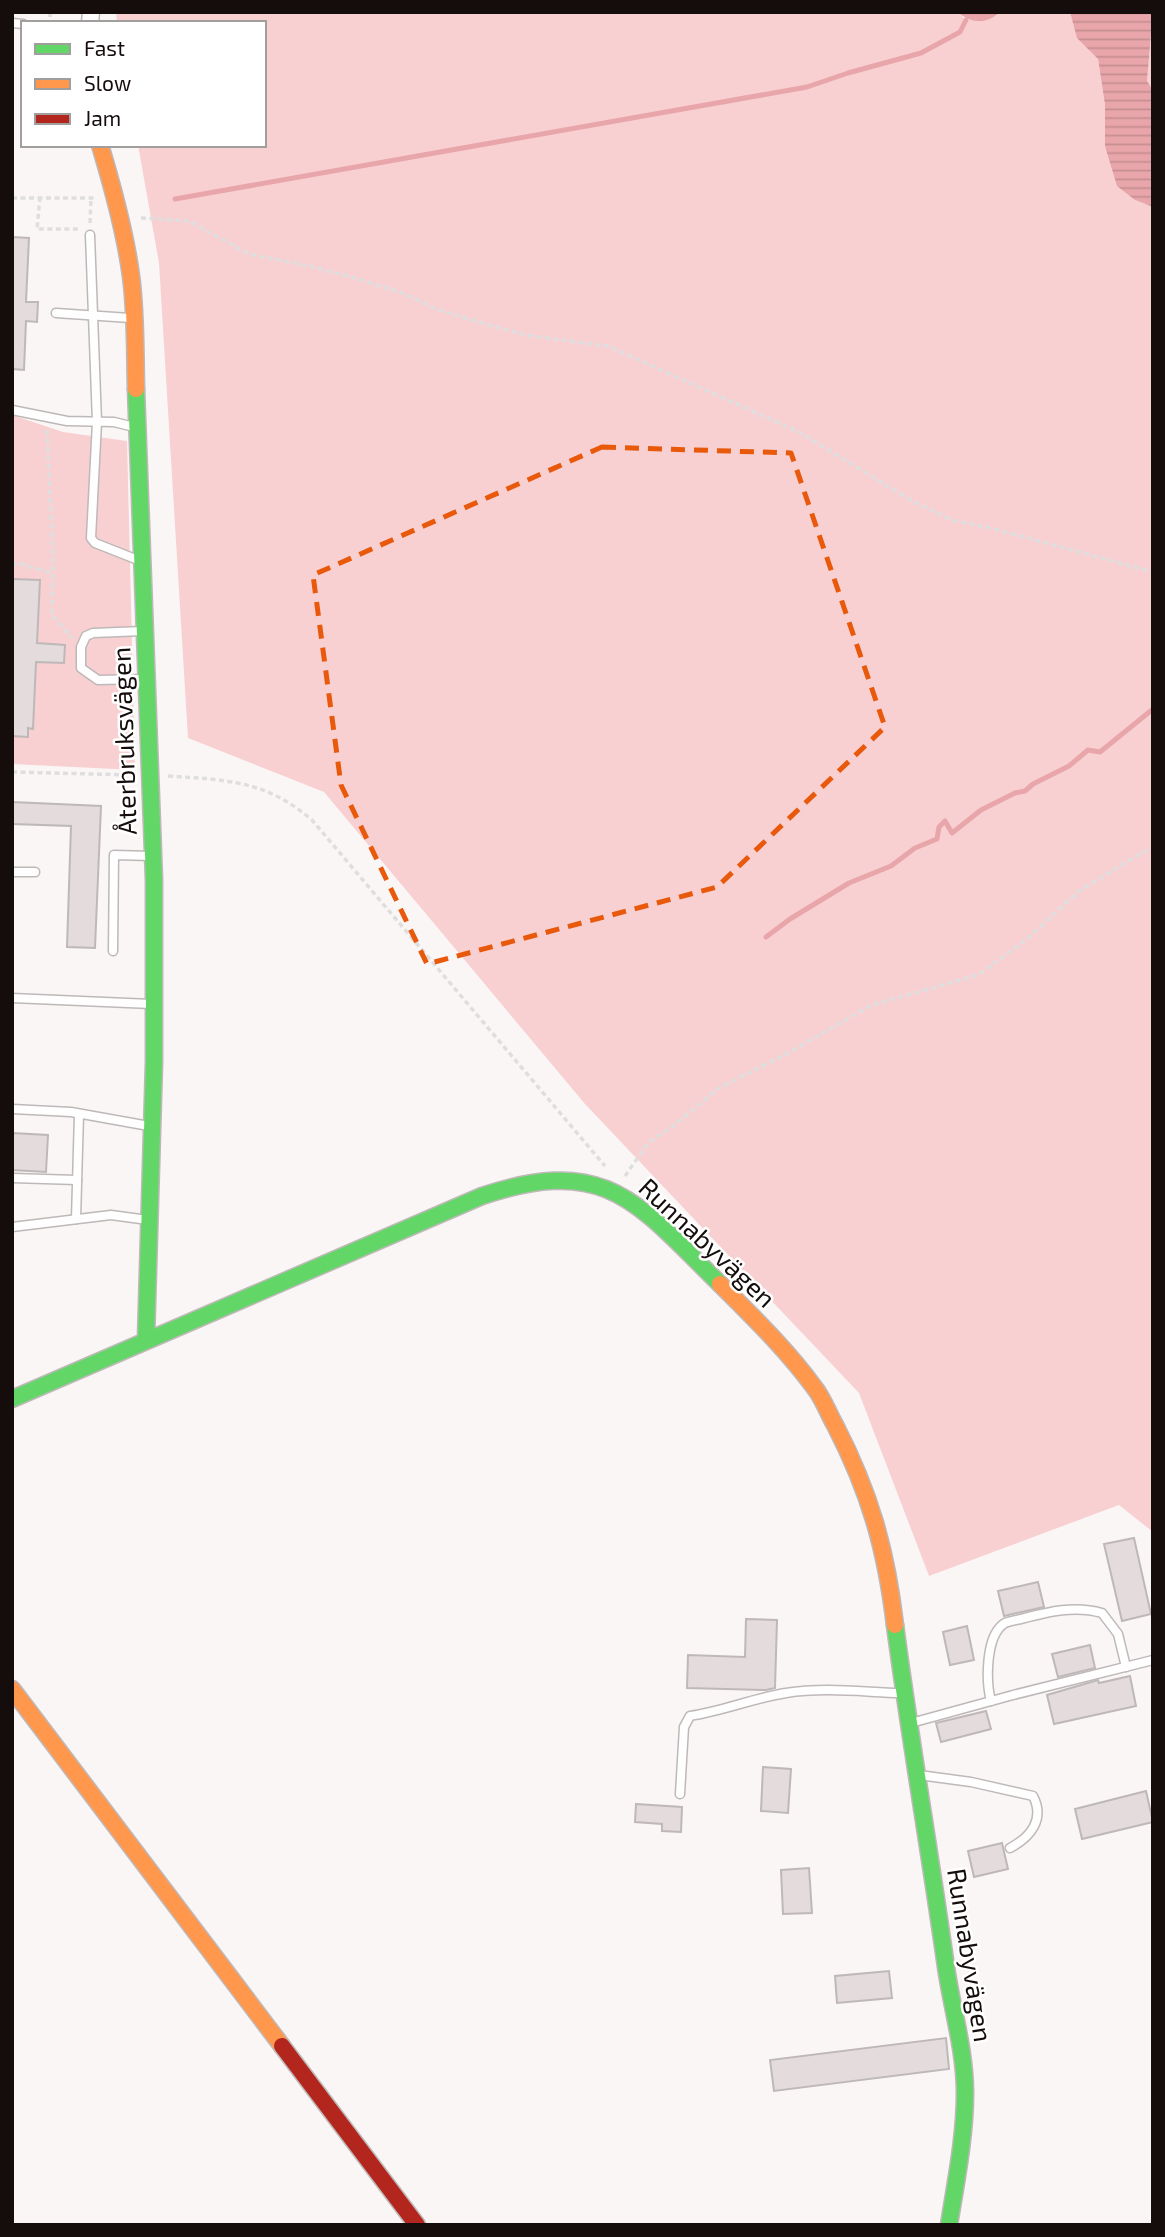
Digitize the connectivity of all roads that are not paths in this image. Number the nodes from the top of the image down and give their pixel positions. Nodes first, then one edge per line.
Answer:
1 (101, 147) edge
2 (90, 235) road end
3 (55, 313) dead end
4 (93, 316) junction
5 (133, 318) junction
6 (12, 410) edge
7 (97, 422) junction
8 (137, 428) junction
9 (141, 562) junction
10 (143, 631) junction
11 (145, 679) junction
12 (153, 856) junction
13 (12, 872) edge
14 (35, 873) dead end
15 (113, 951) dead end
16 (12, 998) edge
17 (154, 1004) junction
18 (12, 1109) edge
19 (79, 1114) junction
20 (152, 1127) junction
21 (12, 1178) edge
22 (77, 1180) junction
23 (76, 1219) junction
24 (149, 1220) junction
25 (12, 1227) edge
26 (146, 1339) junction
27 (12, 1399) edge
28 (1153, 1660) edge
29 (1126, 1667) junction
30 (12, 1689) edge
31 (904, 1694) junction
32 (991, 1701) junction
33 (908, 1724) junction
34 (916, 1775) junction
35 (680, 1794) dead end
36 (1010, 1848) dead end
37 (417, 2225) edge
38 (950, 2225) edge

1 - 5 street, Återbruksvägen
2 - 4 lane
3 - 4 lane
4 - 5 lane
4 - 7 lane
5 - 8 street, Återbruksvägen
6 - 7 lane
7 - 8 lane
7 - 9 lane
8 - 9 street, Återbruksvägen
9 - 10 street, Återbruksvägen
10 - 11 street, Återbruksvägen
10 - 11 lane
11 - 12 street, Återbruksvägen
12 - 15 lane
12 - 17 street, Återbruksvägen
13 - 14 lane
16 - 17 lane
17 - 20 street, Återbruksvägen
18 - 19 lane
19 - 20 lane
19 - 22 lane
20 - 24 street, Återbruksvägen
21 - 22 lane
22 - 23 lane
23 - 24 lane
23 - 25 lane
24 - 26 street, Återbruksvägen
26 - 27 street, Runnabyvägen
26 - 31 street, Runnabyvägen
28 - 29 lane
29 - 32 lane
29 - 32 lane
30 - 37 street
31 - 33 street, Runnabyvägen
31 - 35 lane
32 - 33 lane
33 - 34 street, Runnabyvägen
34 - 36 lane
34 - 38 street, Runnabyvägen

